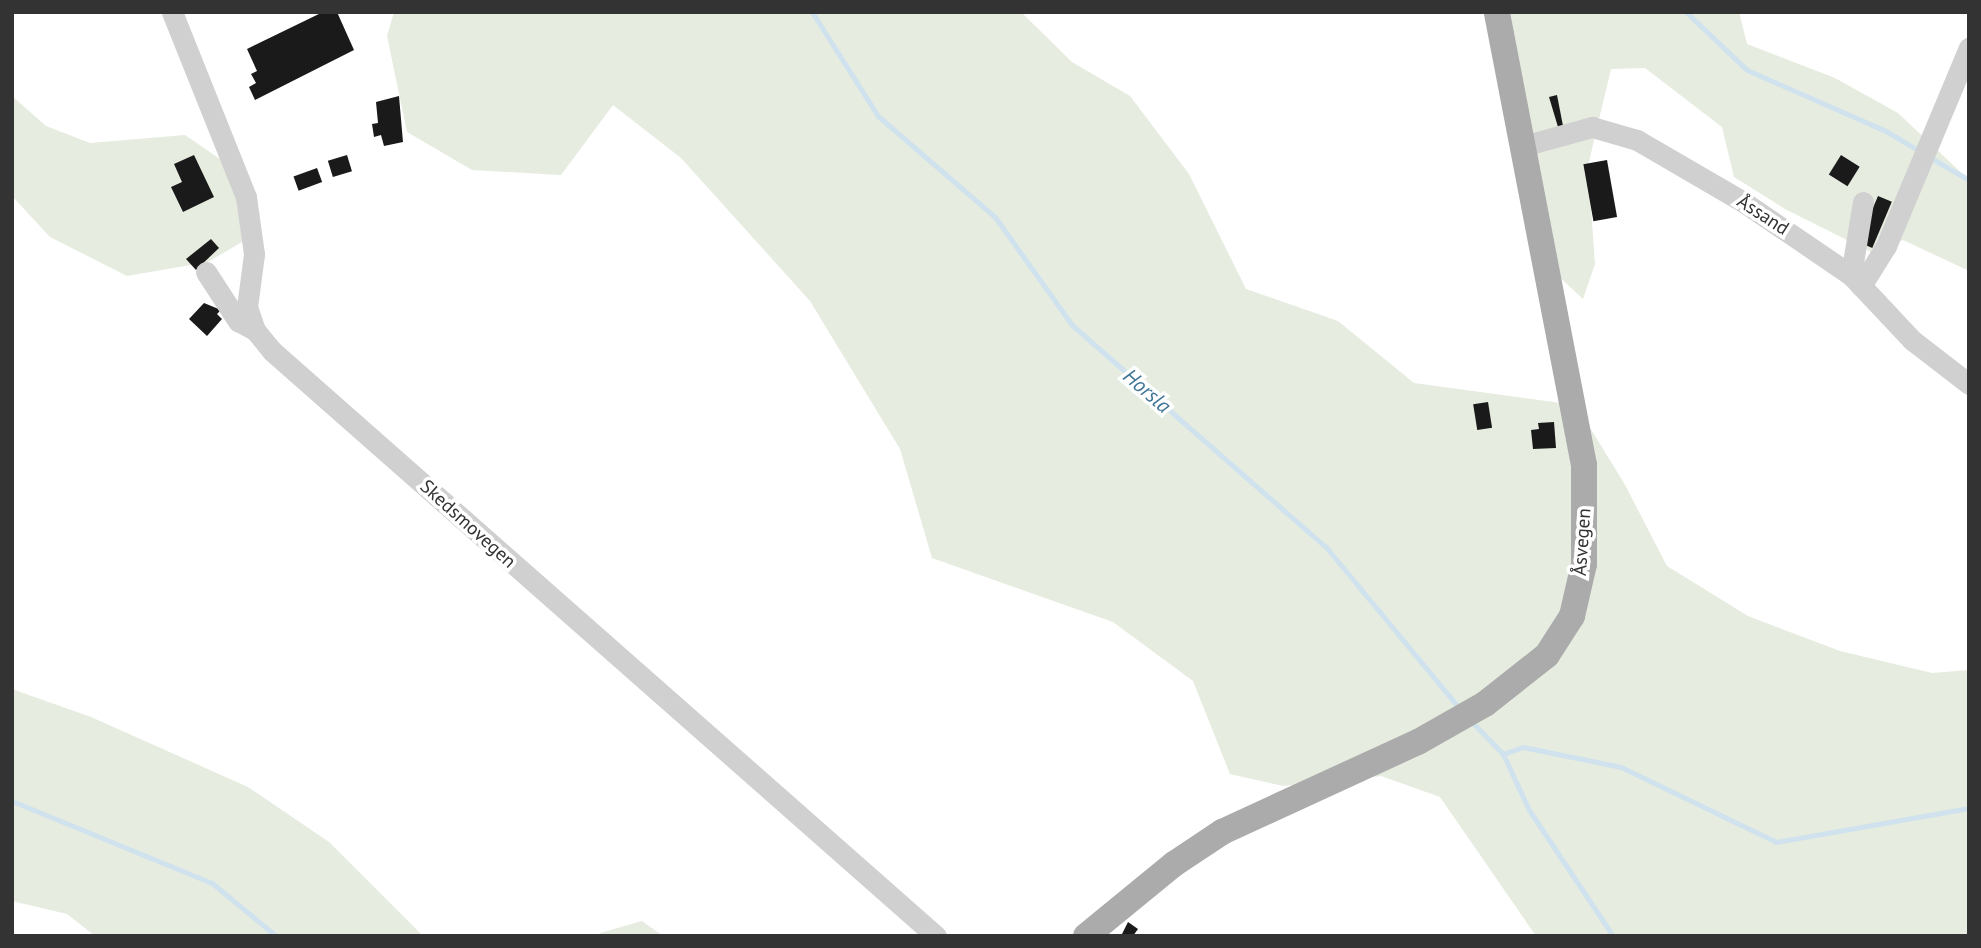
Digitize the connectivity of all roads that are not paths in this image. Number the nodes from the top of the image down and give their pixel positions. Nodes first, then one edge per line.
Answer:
1 (172, 12) edge
2 (1497, 12) edge
3 (1969, 48) edge
4 (1523, 146) junction
5 (1863, 202) dead end
6 (206, 272) dead end
7 (1856, 281) junction
8 (255, 330) junction
9 (1969, 384) edge
10 (936, 936) edge
11 (1086, 936) edge

1 - 8 street
2 - 4 main road, Åsvegen
3 - 7 street
4 - 7 street, Åssand
4 - 11 main road, Åsvegen
5 - 7 street
6 - 8 street, Skedsmovegen
7 - 9 street, Åssand
8 - 10 street, Skedsmovegen

